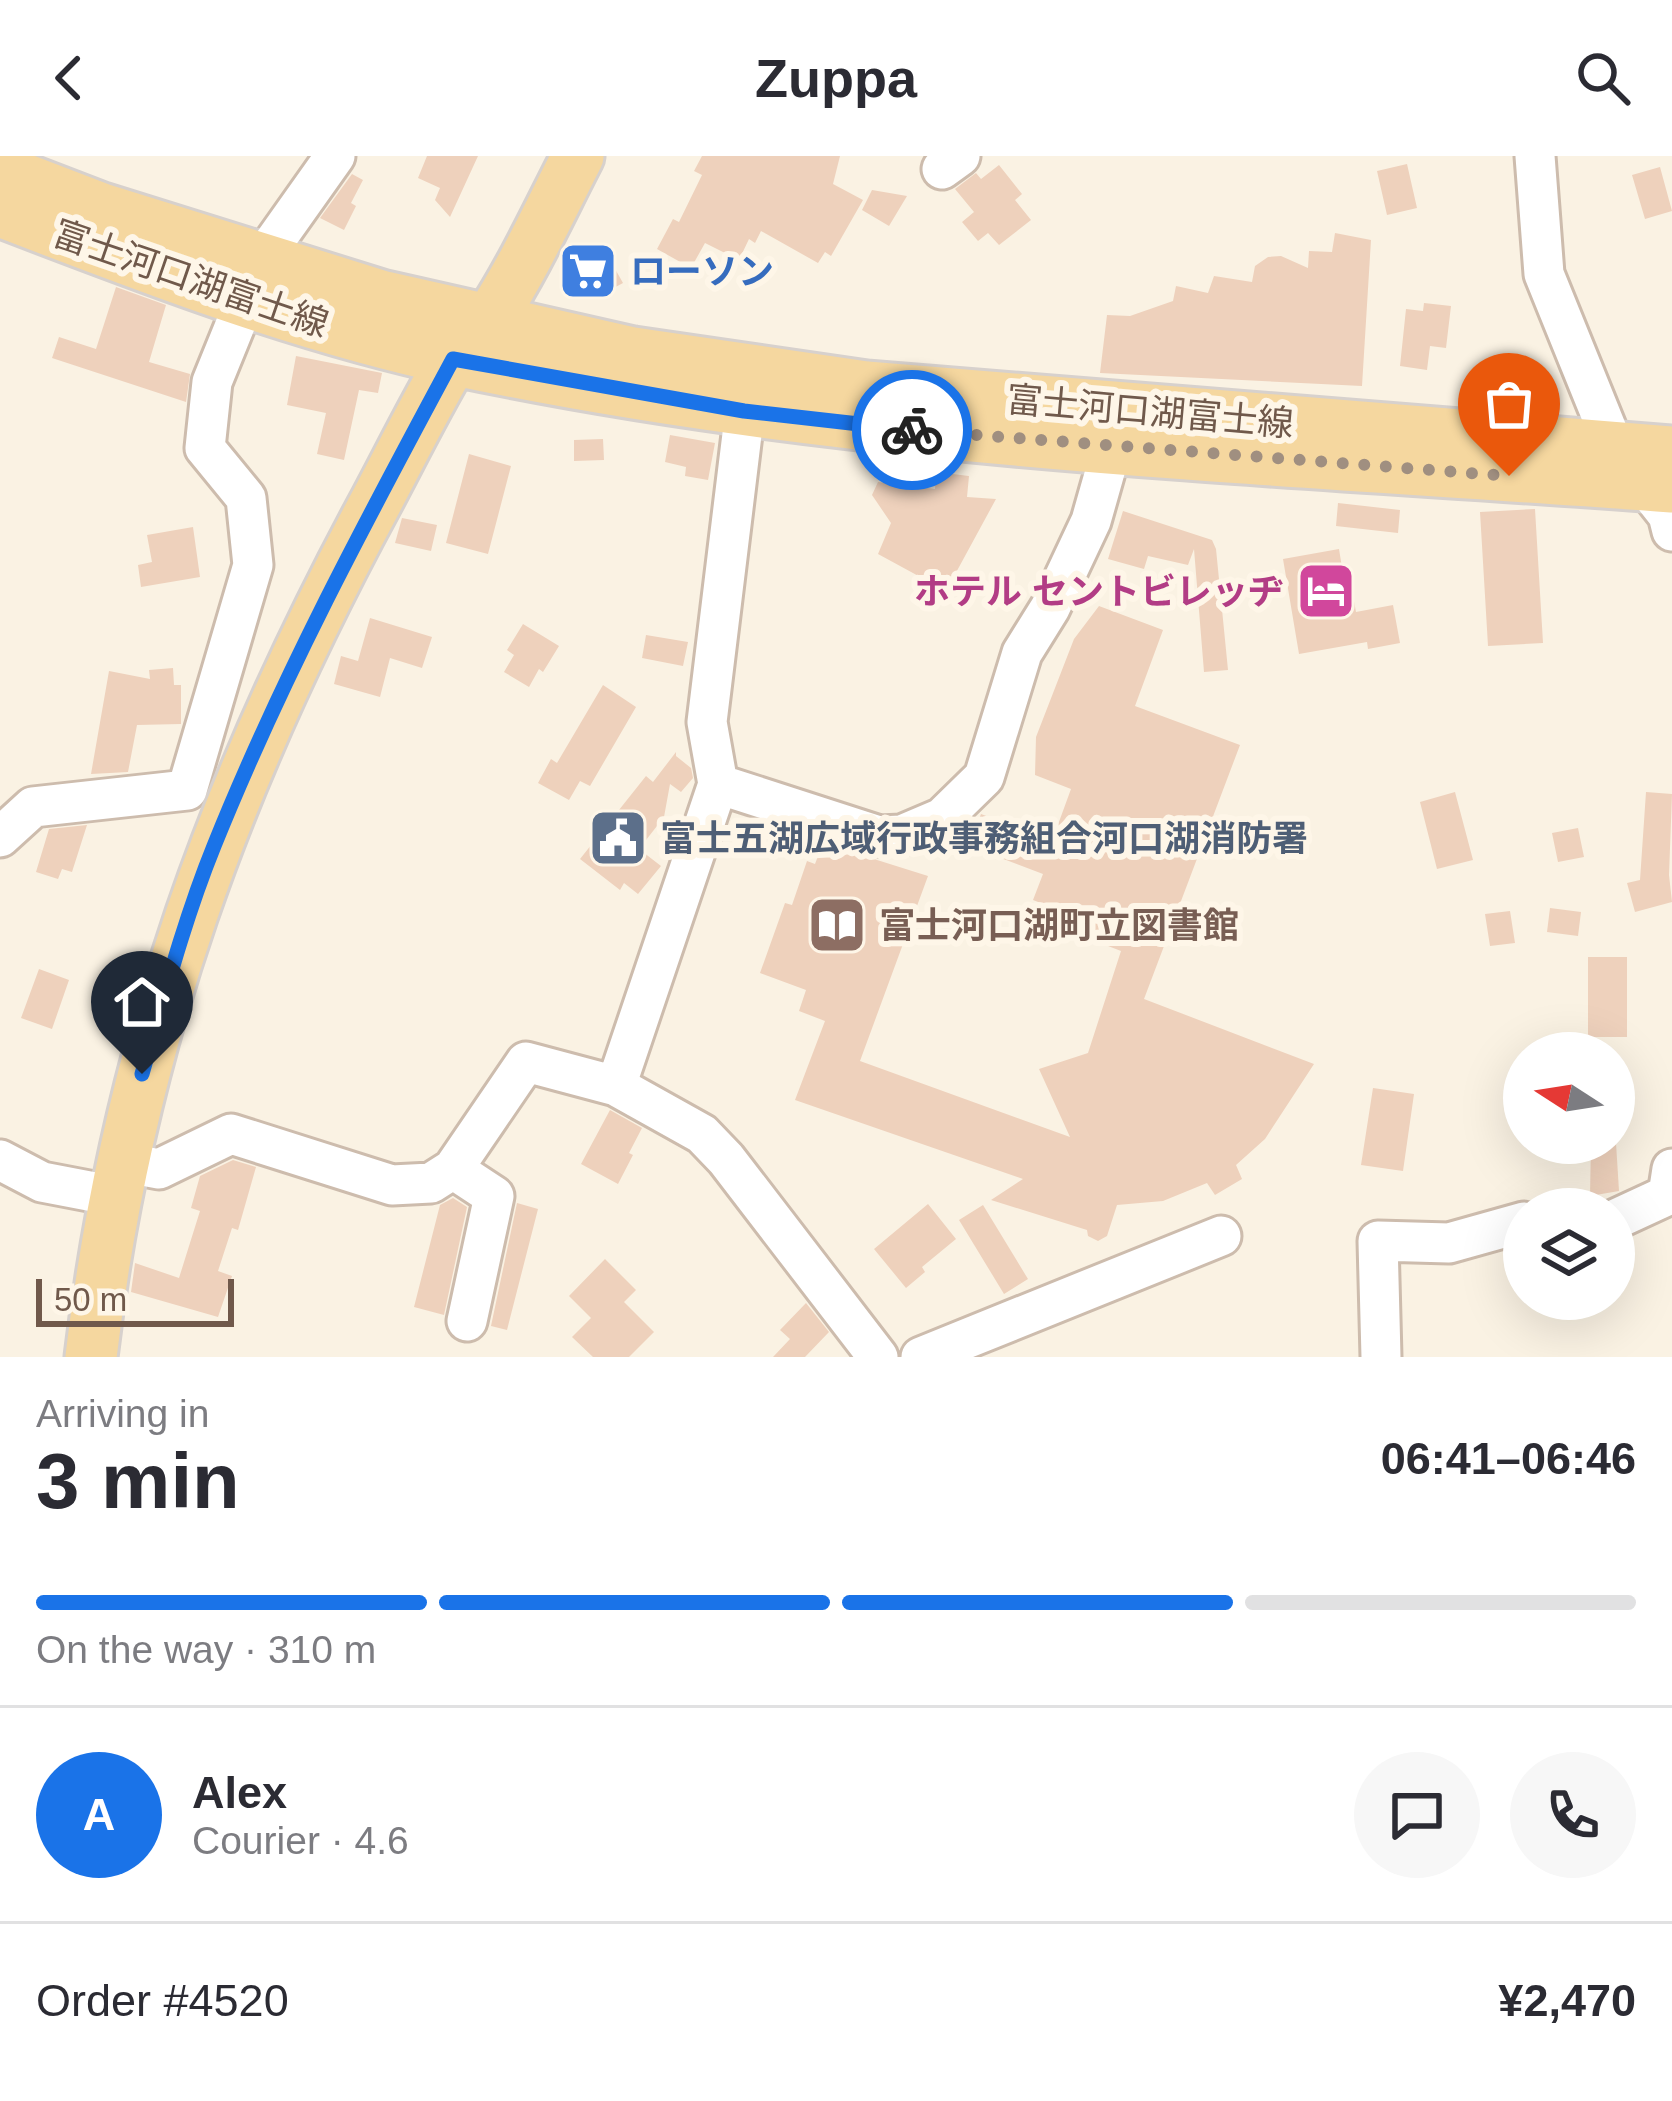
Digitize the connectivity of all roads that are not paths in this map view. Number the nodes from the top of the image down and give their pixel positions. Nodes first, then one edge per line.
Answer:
1 (335, 156) edge
2 (546, 156) edge
3 (578, 156) edge
4 (1535, 156) edge
5 (0, 170) edge
6 (0, 211) edge
7 (254, 279) junction
8 (468, 331) junction
9 (747, 392) junction
10 (1112, 447) junction
11 (1650, 468) edge
12 (1672, 531) edge
13 (718, 784) junction
14 (0, 837) edge
15 (616, 1087) junction
16 (0, 1160) edge
17 (453, 1168) junction
18 (1672, 1169) edge
19 (119, 1179) junction
20 (1635, 1210) edge
21 (1503, 1228) edge
22 (1221, 1236) dead end
23 (467, 1321) dead end
24 (91, 1357) edge
25 (878, 1357) edge
26 (921, 1357) edge
27 (1381, 1357) edge

1 - 7 street
2 - 8 main road
3 - 8 main road
4 - 11 street
5 - 7 main road, 富士河口湖富士線
6 - 7 main road, 富士河口湖富士線
7 - 8 main road, 富士河口湖富士線
7 - 14 street
8 - 9 main road, 富士河口湖富士線
8 - 19 main road
9 - 10 main road, 富士河口湖富士線
9 - 11 main road, 富士河口湖富士線
9 - 13 street
10 - 11 main road, 富士河口湖富士線
10 - 13 street
11 - 12 street
13 - 15 street
15 - 17 street
15 - 25 street
16 - 19 street
17 - 19 street
17 - 23 street
18 - 20 street
19 - 24 main road
21 - 27 street
22 - 26 street

